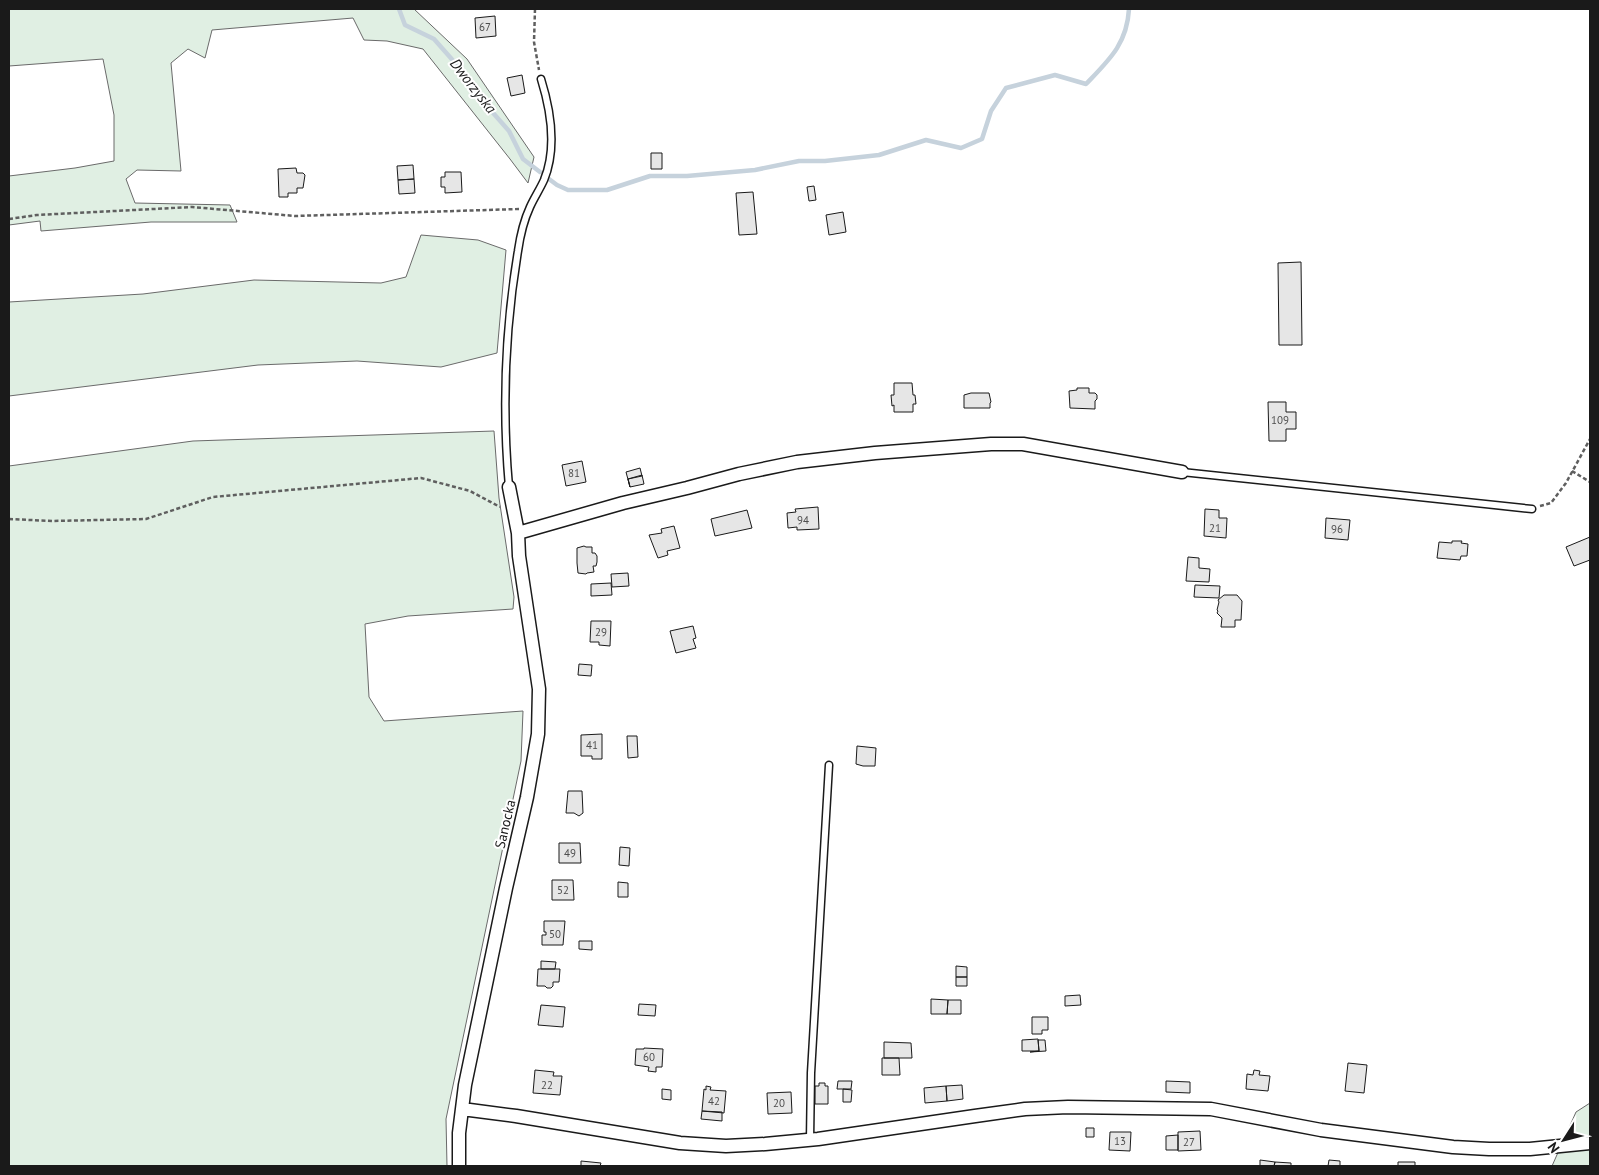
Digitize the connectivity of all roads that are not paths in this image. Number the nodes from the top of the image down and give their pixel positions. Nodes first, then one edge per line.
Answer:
1 (541, 79) road end
2 (1182, 472) joint
3 (509, 487) joint
4 (1532, 509) road end
5 (518, 533) junction
6 (829, 765) dead end
7 (462, 1109) junction
8 (810, 1140) junction
9 (1590, 1143) edge
10 (460, 1166) edge

1 - 3 lane
2 - 4 lane
2 - 5 street
3 - 5 street, Sanocka
5 - 7 street, Sanocka
6 - 8 lane
7 - 8 street
7 - 10 street, Sanocka
8 - 9 street

